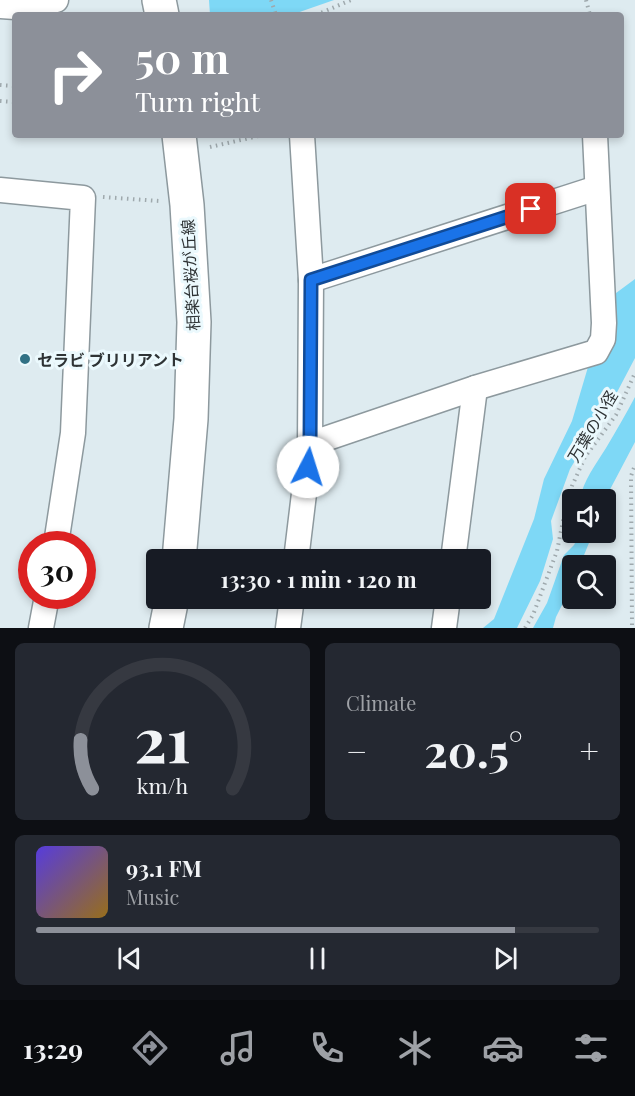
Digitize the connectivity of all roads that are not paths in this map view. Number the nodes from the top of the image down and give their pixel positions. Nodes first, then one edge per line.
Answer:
1 (52, 1) edge
2 (0, 6) edge
3 (179, 138) edge
4 (302, 138) edge
5 (595, 138) edge
6 (597, 188) junction
7 (0, 190) edge
8 (311, 280) junction
9 (475, 388) junction
10 (310, 444) junction
11 (58, 531) edge
12 (180, 549) edge
13 (297, 549) edge
14 (454, 549) edge
15 (45, 609) edge
16 (170, 609) edge
17 (291, 609) edge
18 (447, 609) edge
19 (41, 628) edge
20 (166, 628) edge
21 (288, 628) edge
22 (444, 628) edge

1 - 2 street
3 - 12 main road, 相楽台桜が丘線
4 - 8 street
5 - 6 street
6 - 8 street
6 - 9 street
7 - 11 street
8 - 10 street
9 - 10 street
9 - 14 street
10 - 13 street
15 - 19 street
16 - 20 main road
17 - 21 street
18 - 22 street

